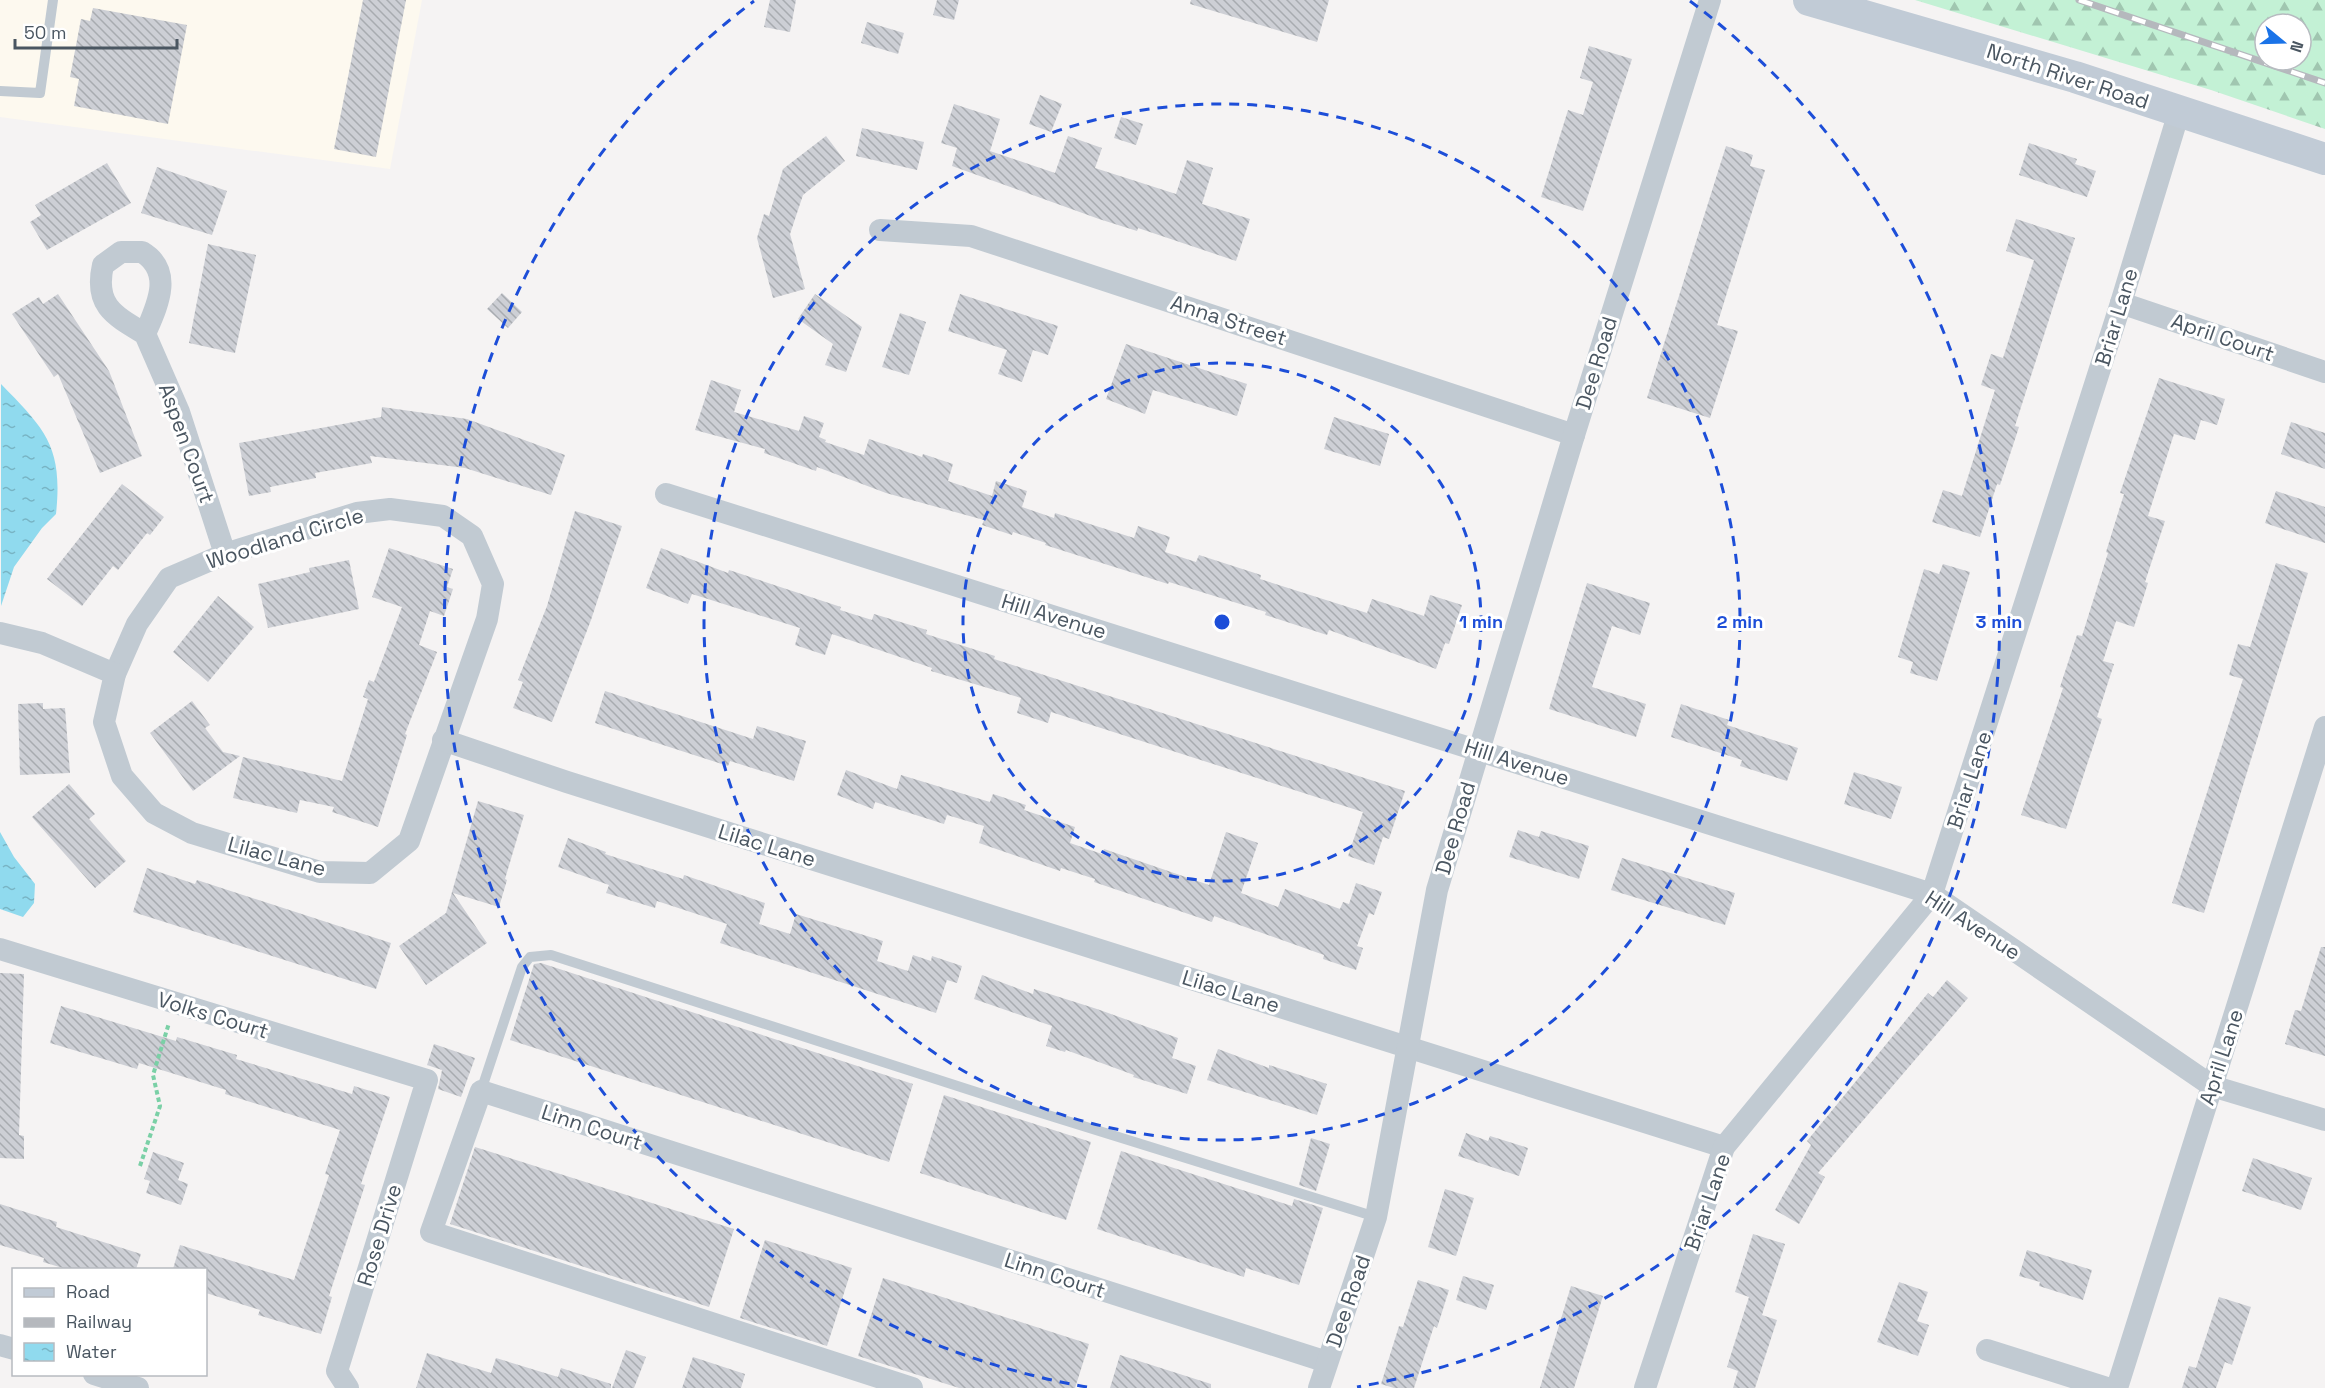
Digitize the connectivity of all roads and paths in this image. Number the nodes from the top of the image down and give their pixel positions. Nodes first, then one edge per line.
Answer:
1 (52, 0) edge
2 (1710, 0) edge
3 (1809, 0) edge
4 (0, 91) edge
5 (2179, 112) junction
6 (2325, 159) edge
7 (880, 230) dead end
8 (2121, 303) junction
9 (145, 334) dead end
10 (2325, 372) edge
11 (1574, 435) junction
12 (666, 494) dead end
13 (225, 554) junction
14 (0, 633) edge
15 (116, 674) junction
16 (2325, 727) edge
17 (443, 740) junction
18 (1478, 749) junction
19 (1932, 894) junction
20 (0, 949) edge
21 (170, 1023) dead end
22 (1409, 1048) junction
23 (427, 1080) joint
24 (2212, 1086) junction
25 (481, 1091) junction
26 (2325, 1120) edge
27 (1724, 1148) junction
28 (140, 1166) dead end
29 (1376, 1216) junction
30 (1987, 1350) dead end
31 (1327, 1362) junction
32 (100, 1376) edge
33 (138, 1388) edge
34 (348, 1388) edge
35 (912, 1388) edge
36 (1319, 1388) edge
37 (1645, 1388) edge
38 (2107, 1388) edge
39 (2117, 1388) edge

1 - 4 lane
2 - 11 street, Dee Road
3 - 5 main road, North River Road
5 - 6 main road, North River Road
5 - 8 street, Briar Lane
7 - 11 street, Anna Street
8 - 10 street, April Court
8 - 19 street, Briar Lane
9 - 13 street, Aspen Court
11 - 18 street, Dee Road
12 - 18 street, Hill Avenue
13 - 15 street, Woodland Circle
13 - 17 street, Woodland Circle
14 - 15 street
15 - 17 street, Lilac Lane
16 - 24 street, April Lane
17 - 22 street, Lilac Lane
18 - 19 street, Hill Avenue
18 - 22 street, Dee Road
19 - 24 street, Hill Avenue
19 - 27 street, Briar Lane
20 - 23 street, Volks Court
21 - 28 path
22 - 27 street, Lilac Lane
22 - 29 street, Dee Road
23 - 34 street, Rose Drive
24 - 26 street, Hill Avenue
24 - 39 street, April Lane
25 - 29 lane
25 - 31 street, Linn Court
25 - 35 street
27 - 37 street, Briar Lane
29 - 31 street, Dee Road
30 - 38 street
31 - 36 street, Dee Road
32 - 33 street

